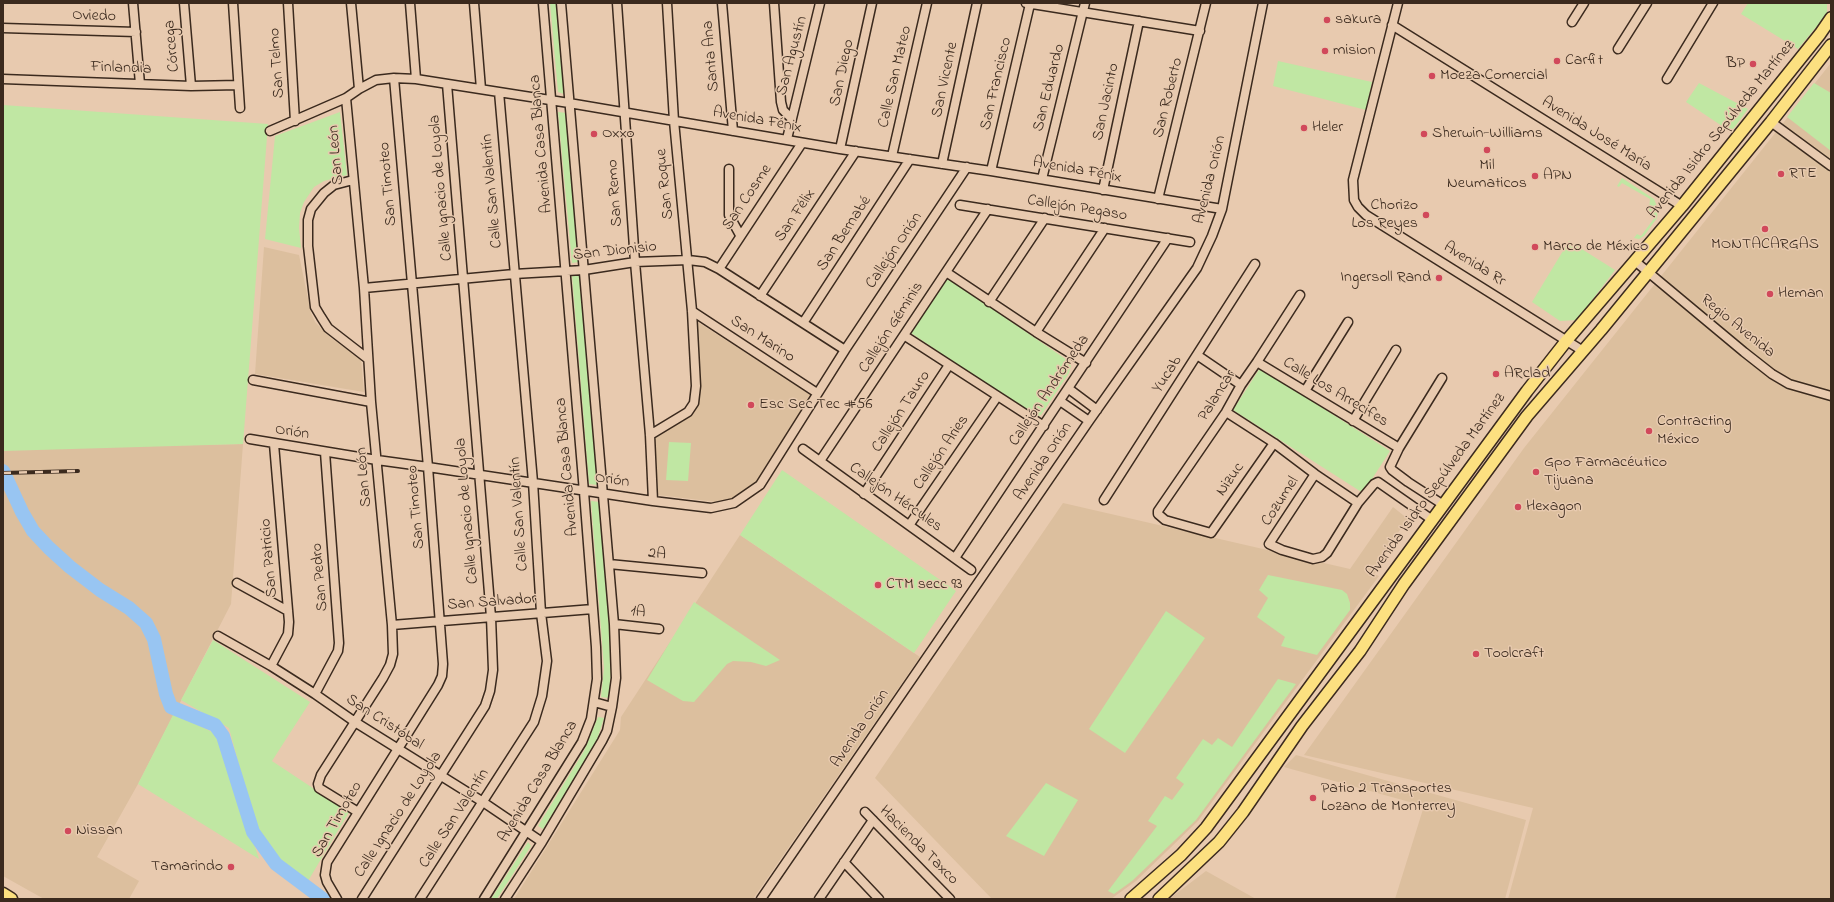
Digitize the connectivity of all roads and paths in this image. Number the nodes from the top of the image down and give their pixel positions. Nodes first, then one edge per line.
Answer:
1 (133, 3) edge
2 (184, 3) edge
3 (233, 3) edge
4 (288, 3) edge
5 (352, 3) edge
6 (410, 3) edge
7 (474, 3) edge
8 (544, 3) edge
9 (561, 3) edge
10 (617, 3) edge
11 (668, 3) edge
12 (722, 3) edge
13 (774, 3) edge
14 (820, 3) edge
15 (872, 3) edge
16 (927, 3) edge
17 (977, 3) edge
18 (1028, 3) edge
19 (1085, 3) edge
20 (1206, 3) edge
21 (1263, 3) edge
22 (1398, 3) edge
23 (1584, 3) edge
24 (1646, 3) edge
25 (1713, 3) edge
26 (1083, 12) junction
27 (1831, 18) edge
28 (1139, 21) junction
29 (1572, 22) dead end
30 (1392, 25) junction
31 (3, 28) edge
32 (1200, 31) junction
33 (136, 32) junction
34 (1831, 45) edge
35 (1618, 49) dead end
36 (394, 78) junction
37 (3, 79) edge
38 (416, 79) junction
39 (1667, 79) dead end
40 (140, 84) junction
41 (447, 84) junction
42 (238, 85) junction
43 (191, 86) junction
44 (359, 89) junction
45 (481, 89) junction
46 (499, 92) junction
47 (346, 98) junction
48 (552, 101) junction
49 (569, 103) junction
50 (240, 108) dead end
51 (625, 112) junction
52 (791, 118) junction
53 (295, 121) junction
54 (674, 121) junction
55 (1770, 122) junction
56 (270, 131) dead end
57 (733, 131) junction
58 (787, 140) junction
59 (802, 143) junction
60 (840, 149) junction
61 (856, 151) junction
62 (892, 156) junction
63 (910, 159) junction
64 (942, 164) junction
65 (1831, 166) edge
66 (967, 167) junction
67 (730, 169) dead end
68 (991, 171) junction
69 (1042, 179) junction
70 (353, 180) junction
71 (1103, 190) junction
72 (1158, 199) junction
73 (960, 205) dead end
74 (1682, 206) junction
75 (988, 209) junction
76 (1222, 209) junction
77 (1045, 218) junction
78 (1105, 228) junction
79 (740, 235) junction
80 (1168, 238) junction
81 (1190, 242) dead end
82 (688, 260) junction
83 (635, 262) junction
84 (1636, 262) junction
85 (1255, 264) dead end
86 (719, 269) junction
87 (584, 270) junction
88 (566, 272) junction
89 (946, 272) junction
90 (1647, 272) junction
91 (514, 274) junction
92 (464, 279) junction
93 (412, 283) junction
94 (364, 288) junction
95 (1300, 295) dead end
96 (760, 296) junction
97 (989, 302) junction
98 (692, 311) junction
99 (1348, 322) dead end
100 (803, 323) junction
101 (1036, 332) junction
102 (905, 336) junction
103 (1568, 340) junction
104 (845, 350) junction
105 (1396, 350) dead end
106 (1583, 351) junction
107 (1197, 355) junction
108 (368, 359) junction
109 (1257, 362) junction
110 (1086, 363) junction
111 (949, 365) junction
112 (1442, 378) dead end
113 (253, 380) dead end
114 (1241, 385) junction
115 (1069, 389) junction
116 (1305, 391) junction
117 (817, 393) junction
118 (1831, 396) edge
119 (997, 397) junction
120 (1060, 401) junction
121 (371, 402) junction
122 (1097, 410) junction
123 (1226, 412) junction
124 (1089, 421) junction
125 (1353, 421) junction
126 (1044, 426) junction
127 (650, 435) junction
128 (250, 439) dead end
129 (1274, 443) junction
130 (274, 444) junction
131 (1399, 448) junction
132 (803, 449) dead end
133 (325, 452) junction
134 (377, 460) junction
135 (820, 461) junction
136 (428, 466) junction
137 (480, 474) junction
138 (1315, 474) junction
139 (533, 482) junction
140 (584, 492) junction
141 (603, 494) junction
142 (864, 494) junction
143 (1104, 500) dead end
144 (653, 501) junction
145 (1358, 503) junction
146 (1442, 504) junction
147 (1431, 520) junction
148 (910, 524) junction
149 (1211, 533) joint
150 (955, 558) junction
151 (609, 564) junction
152 (971, 570) dead end
153 (702, 573) dead end
154 (236, 583) dead end
155 (593, 609) junction
156 (288, 611) junction
157 (541, 613) junction
158 (491, 617) junction
159 (441, 621) junction
160 (614, 624) junction
161 (392, 625) junction
162 (659, 629) dead end
163 (218, 636) dead end
164 (271, 666) junction
165 (1316, 677) junction
166 (315, 694) junction
167 (594, 702) junction
168 (612, 707) junction
169 (1311, 714) junction
170 (354, 722) junction
171 (397, 750) junction
172 (441, 776) junction
173 (482, 802) junction
174 (358, 812) junction
175 (865, 812) dead end
176 (873, 820) junction
177 (526, 833) junction
178 (542, 842) junction
179 (844, 862) junction
180 (3, 894) edge
181 (11, 899) edge
182 (337, 899) edge
183 (362, 899) edge
184 (420, 899) edge
185 (484, 899) edge
186 (505, 899) edge
187 (761, 899) edge
188 (819, 899) edge
189 (879, 899) edge
190 (950, 899) edge
191 (1131, 899) edge
192 (1159, 899) edge

1 - 33 street
2 - 43 street, Córcega
3 - 42 street
4 - 53 street, San Telmo
5 - 44 street
6 - 38 street
7 - 45 street
8 - 48 street, Avenida Casa Blanca
9 - 49 street, Avenida Casa Blanca
10 - 51 street, San Remo
11 - 54 street, San Roque
12 - 57 street, Santa Ana
13 - 52 street
14 - 52 street, San Agustín
15 - 60 street, San Diego
16 - 62 street, Calle San Mateo
17 - 64 street, San Vicente
18 - 26 street
18 - 68 street, San Francisco
19 - 26 street, San Eduardo
20 - 32 street, San Roberto
21 - 76 street, Avenida Orión
22 - 30 street
23 - 29 street
24 - 35 street
25 - 39 street
26 - 28 street
26 - 69 street, San Eduardo
27 - 74 main road, Avenida Isidro Sepúlveda Martínez
28 - 32 street
28 - 71 street, San Jacinto
30 - 74 street, Avenida José María
30 - 103 street, Avenida Rr
31 - 33 street, Oviedo
32 - 72 street, San Roberto
33 - 40 street
34 - 55 main road, Avenida Isidro Sepúlveda Martínez
36 - 38 street, Avenida Fénix
36 - 44 street, Avenida Fénix
36 - 93 street, San Timoteo
37 - 40 street, Finlandia
38 - 41 street, Avenida Fénix
40 - 43 street, Finlandia
41 - 45 street, Avenida Fénix
41 - 92 street, Calle Ignacio de Loyola
42 - 43 street, Finlandia
42 - 50 street
44 - 47 street, Avenida Fénix
45 - 46 street, Avenida Fénix
46 - 48 street, Avenida Fénix
46 - 91 street, Calle San Valentín
47 - 53 street, Avenida Fénix
47 - 70 street, San León
48 - 49 street, Avenida Fénix
48 - 88 street, Avenida Casa Blanca
49 - 51 street, Avenida Fénix
49 - 87 street, Avenida Casa Blanca
51 - 54 street, Avenida Fénix
51 - 83 street, San Remo
52 - 58 street, San Agustín
53 - 56 street, Avenida Fénix
54 - 57 street, Avenida Fénix
54 - 82 street, San Roque
55 - 65 street
55 - 90 main road, Avenida Isidro Sepúlveda Martínez
57 - 58 street, Avenida Fénix
58 - 59 street, Avenida Fénix
59 - 60 street, Avenida Fénix
59 - 79 street, San Cosme
60 - 61 street, Avenida Fénix
61 - 62 street, Avenida Fénix
61 - 96 street, San Félix
62 - 63 street, Avenida Fénix
63 - 64 street, Avenida Fénix
63 - 100 street, San Bernabé
64 - 66 street, Avenida Fénix
66 - 68 street, Avenida Fénix
66 - 104 street, Callejón Orión
67 - 79 street
68 - 69 street, Avenida Fénix
69 - 71 street, Avenida Fénix
70 - 94 street, San León
70 - 108 street
71 - 72 street, Avenida Fénix
72 - 76 street, Avenida Fénix
73 - 75 street, Callejón Pegaso
74 - 84 main road, Avenida Isidro Sepúlveda Martínez
75 - 77 street, Callejón Pegaso
75 - 89 street, Callejón Géminis
76 - 122 street, Avenida Orión
77 - 78 street, Callejón Pegaso
77 - 97 street
78 - 80 street, Callejón Pegaso
78 - 101 street
79 - 86 street, San Cosme
80 - 81 street, Callejón Pegaso
80 - 110 street, Callejón Andrómeda
82 - 83 street, San Dionisio
82 - 86 street, San Dionisio
82 - 98 street, San Roque
83 - 87 street, San Dionisio
83 - 127 street, San Remo
84 - 90 street, Regio Avenida
84 - 103 main road, Avenida Isidro Sepúlveda Martínez
85 - 107 street, Yucab
86 - 96 street, San Dionisio
87 - 88 street, San Dionisio
87 - 141 street, Avenida Casa Blanca
88 - 91 street, San Dionisio
88 - 140 street, Avenida Casa Blanca
89 - 97 street
89 - 102 street, Callejón Géminis
90 - 106 main road, Avenida Isidro Sepúlveda Martínez
90 - 118 street, Regio Avenida
91 - 92 street, San Dionisio
91 - 139 street, Calle San Valentín
92 - 93 street, San Dionisio
92 - 137 street, Calle Ignacio de Loyola
93 - 94 street, San Dionisio
93 - 136 street, San Timoteo
94 - 108 street, San León
95 - 109 street, Palancar
96 - 100 street, San Dionisio
97 - 101 street
98 - 117 street, San Marino
98 - 127 street, San Roque
99 - 116 street
100 - 104 street, San Dionisio
101 - 110 street
102 - 111 street
102 - 135 street, Callejón Géminis
103 - 106 street, Avenida Rr
103 - 146 main road, Avenida Isidro Sepúlveda Martínez
104 - 117 street, Orión
105 - 125 street
106 - 169 main road, Avenida Isidro Sepúlveda Martínez
107 - 114 street
107 - 143 street, Yucab
108 - 121 street, San León
109 - 114 street, Palancar
109 - 116 street, Calle Los Arrecifes
110 - 115 street, Callejón Andrómeda
111 - 119 street
111 - 142 street, Callejón Tauro
112 - 131 street
113 - 121 street
114 - 123 street, Palancar
115 - 120 street, Callejón Andrómeda
115 - 122 street
116 - 125 street, Calle Los Arrecifes
117 - 144 street, Orión
119 - 126 street
119 - 148 street, Callejón Aries
120 - 124 street
120 - 126 street, Callejón Andrómeda
121 - 134 street, San León
122 - 124 street, Avenida Orión
123 - 129 street
123 - 149 street, Palancar
124 - 187 street, Avenida Orión
125 - 131 street, Calle Los Arrecifes
126 - 150 street, Callejón Andrómeda
127 - 144 street, San Remo
128 - 130 street, Orión
129 - 138 street
129 - 149 street, Nizuc
130 - 133 street, Orión
130 - 156 street, San Patricio
131 - 146 street
132 - 135 street, Callejón Hércules
133 - 134 street, Orión
133 - 166 street, San Pedro
134 - 136 street, Orión
134 - 161 street, San León
135 - 142 street, Callejón Hércules
136 - 137 street, Orión
136 - 159 street, San Timoteo
137 - 139 street, Orión
137 - 158 street, Calle Ignacio de Loyola
138 - 145 street
138 - 145 street, Cozumel
139 - 140 street, Orión
139 - 157 street, Calle San Valentín
140 - 141 street, Orión
140 - 155 street, Avenida Casa Blanca
141 - 144 street, Orión
141 - 151 street, Avenida Casa Blanca
142 - 148 street, Callejón Hércules
145 - 147 street
146 - 147 main road, Avenida Isidro Sepúlveda Martínez
147 - 165 main road, Avenida Isidro Sepúlveda Martínez
148 - 150 street, Callejón Hércules
150 - 152 street, Callejón Hércules
151 - 153 street, 2A
151 - 160 street, Avenida Casa Blanca
154 - 156 street
155 - 157 street, San Salvador
155 - 167 street, Avenida Casa Blanca
156 - 164 street, San Patricio
157 - 158 street, San Salvador
157 - 173 street, Calle San Valentín
158 - 159 street, San Salvador
158 - 172 street, Calle Ignacio de Loyola
159 - 161 street, San Salvador
159 - 171 street, San Timoteo
160 - 162 street, 1A
160 - 168 street, Avenida Casa Blanca
161 - 170 street, San León
163 - 164 street, San Cristóbal
164 - 166 street, San Cristóbal
165 - 169 main road
165 - 191 main road, Avenida Isidro Sepúlveda Martínez
166 - 170 street, San Cristóbal
167 - 168 street
167 - 177 street, Avenida Casa Blanca
168 - 178 street, Avenida Casa Blanca
169 - 192 main road, Avenida Isidro Sepúlveda Martínez
170 - 171 street, San Cristóbal
170 - 174 street, San León
171 - 172 street, San Cristóbal
171 - 174 street, San Timoteo
172 - 173 street, San Cristóbal
172 - 183 street, Calle Ignacio de Loyola
173 - 177 street, San Cristóbal
173 - 184 street, Calle San Valentín
174 - 182 street, San Timoteo
175 - 176 street, Hacienda Taxco
176 - 179 street
176 - 190 street, Hacienda Taxco
177 - 178 street, San Cristóbal
177 - 185 street, Avenida Casa Blanca
178 - 186 street, Avenida Casa Blanca
179 - 188 street
179 - 189 street
180 - 181 highway

